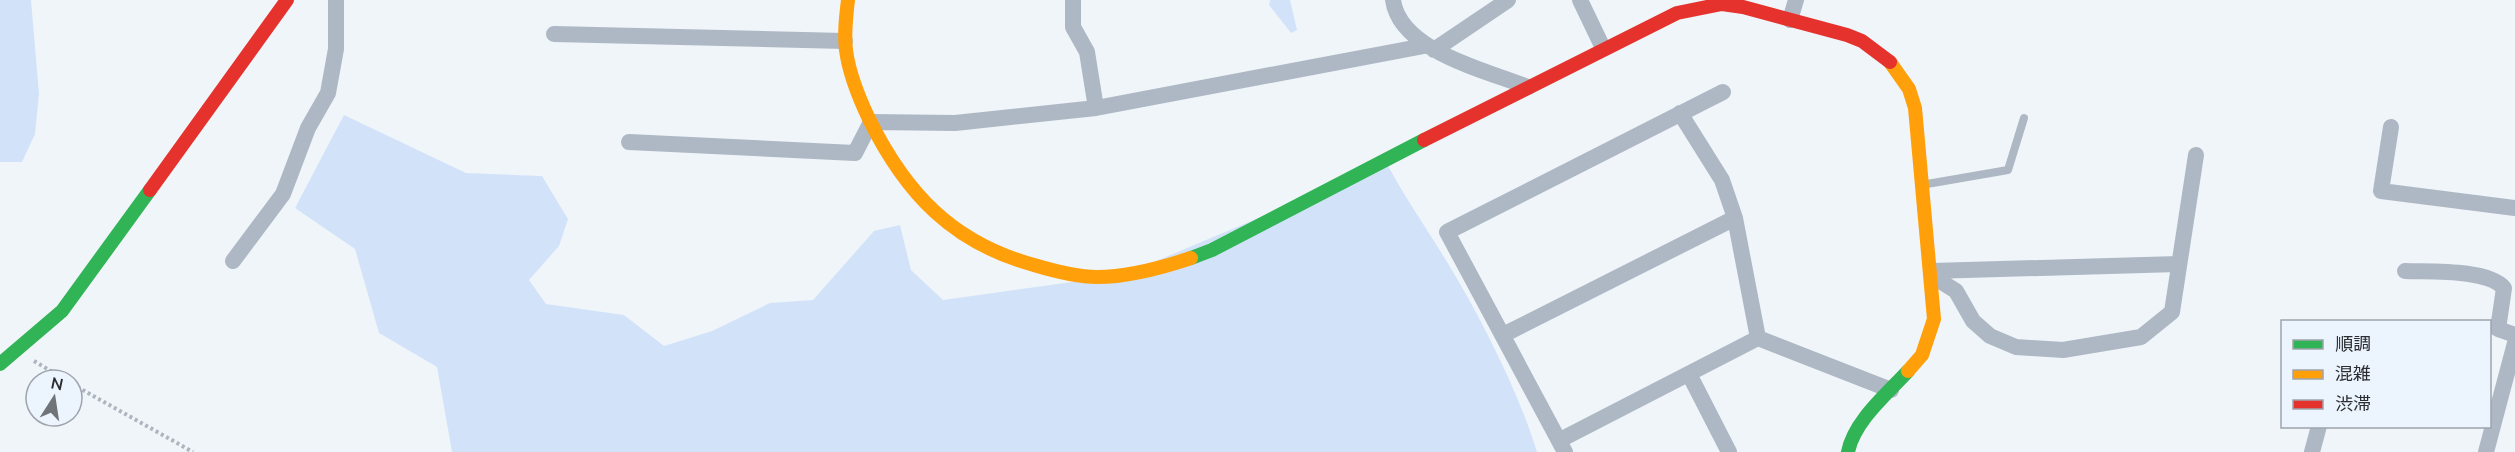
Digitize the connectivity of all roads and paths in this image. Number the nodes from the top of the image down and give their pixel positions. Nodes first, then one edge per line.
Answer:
1 (287, 0) edge
2 (336, 0) edge
3 (848, 0) edge
4 (1073, 0) edge
5 (1393, 0) edge
6 (1508, 0) edge
7 (1580, 0) edge
8 (1796, 0) edge
9 (1790, 20) junction
10 (554, 34) dead end
11 (844, 41) junction
12 (1429, 48) junction
13 (1604, 48) junction
14 (1527, 87) junction
15 (1723, 92) dead end
16 (1096, 108) junction
17 (1680, 113) junction
18 (2024, 118) dead end
19 (871, 122) junction
20 (2391, 127) dead end
21 (629, 142) dead end
22 (2196, 155) dead end
23 (1924, 185) junction
24 (2515, 208) edge
25 (1735, 218) junction
26 (233, 261) dead end
27 (2178, 264) junction
28 (2405, 271) dead end
29 (1932, 274) junction
30 (1503, 335) junction
31 (2515, 335) edge
32 (1758, 338) junction
33 (2515, 344) edge
34 (15, 350) junction
35 (0, 364) edge
36 (46, 368) edge
37 (1689, 374) junction
38 (1891, 390) junction
39 (84, 391) edge
40 (2318, 428) edge
41 (1563, 446) edge
42 (193, 452) edge
43 (1729, 452) edge
44 (1848, 452) edge
45 (2312, 452) edge
46 (2486, 452) edge

1 - 34 street
2 - 26 street
3 - 11 street
4 - 16 street
5 - 12 street
6 - 12 street
7 - 13 street
8 - 9 street
9 - 13 street
9 - 23 street
10 - 11 street
11 - 19 street
12 - 14 street
12 - 16 street
13 - 14 street
14 - 19 street
15 - 17 street
16 - 19 street
17 - 25 street
17 - 30 street
18 - 23 lane
19 - 21 street
20 - 24 street
22 - 27 street
23 - 29 street
25 - 30 street
25 - 32 street
27 - 29 street
27 - 29 street
28 - 31 street
29 - 38 street
30 - 41 street
32 - 37 street
32 - 38 street
33 - 46 street
34 - 35 street
34 - 36 path
37 - 41 street
37 - 43 street
38 - 44 street
39 - 42 path
40 - 45 street

